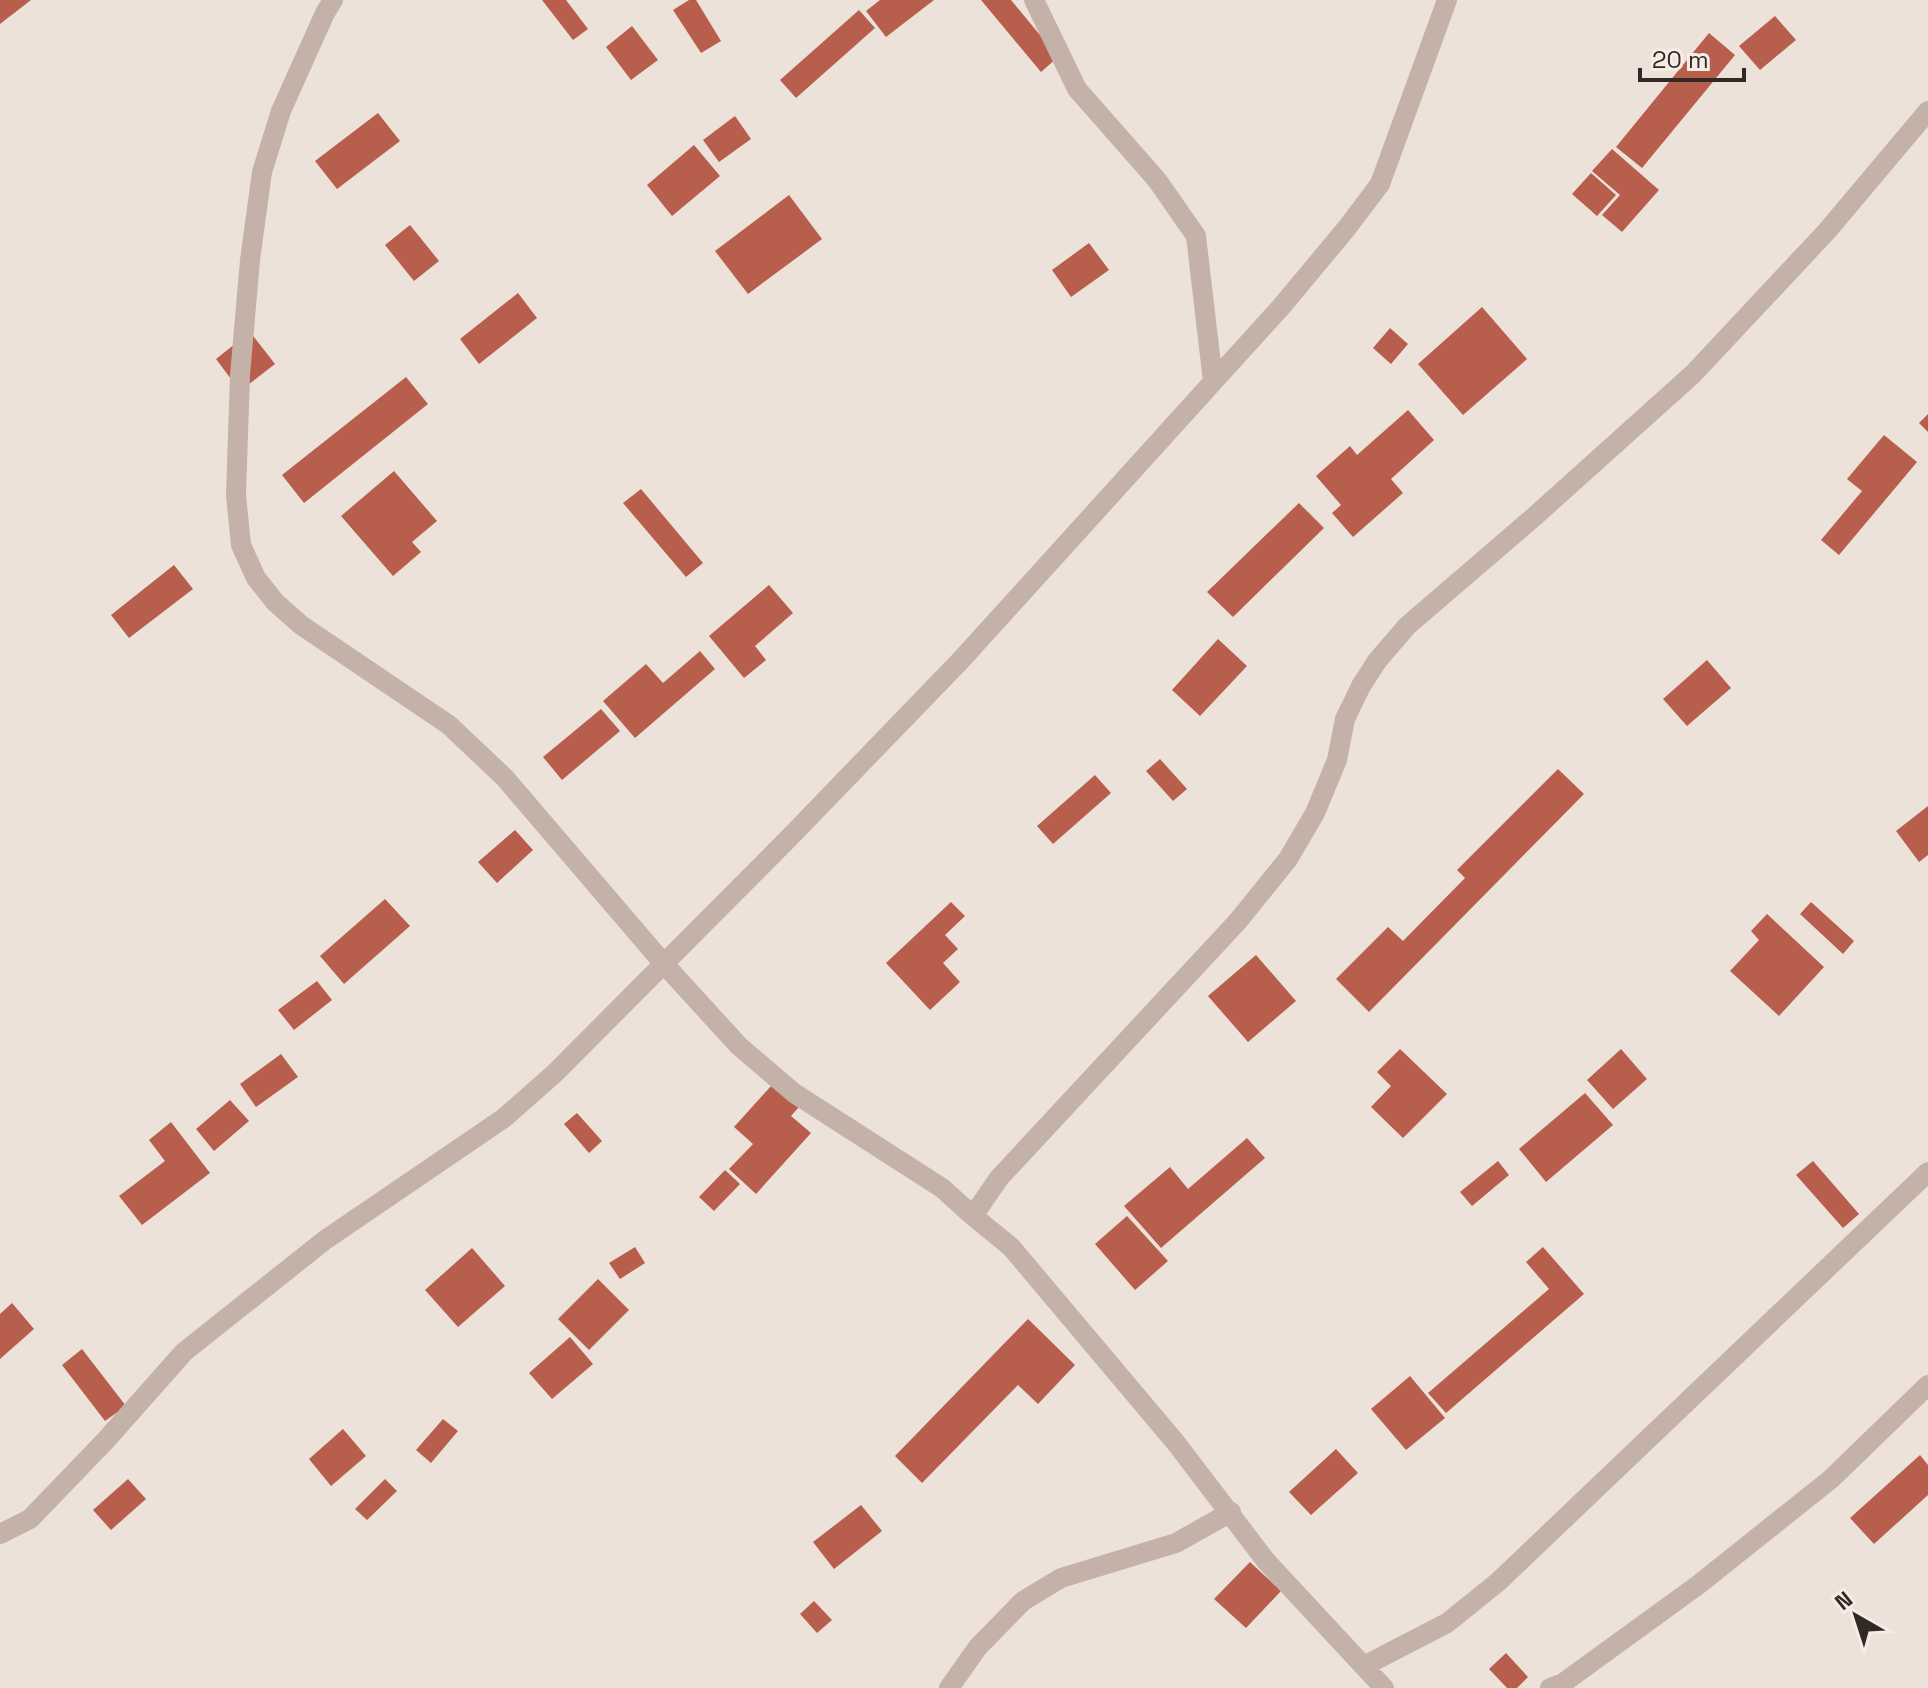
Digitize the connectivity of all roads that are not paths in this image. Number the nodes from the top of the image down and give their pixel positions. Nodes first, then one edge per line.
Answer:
1 (333, 0) edge
2 (1034, 0) edge
3 (1447, 0) edge
4 (1928, 111) edge
5 (1213, 381) junction
6 (664, 964) junction
7 (1928, 1172) edge
8 (973, 1216) junction
9 (1928, 1385) edge
10 (1231, 1512) junction
11 (0, 1534) edge
12 (1364, 1666) junction
13 (949, 1688) edge
14 (1384, 1688) edge
15 (1550, 1688) edge

1 - 6 street
2 - 5 street
3 - 5 street
4 - 8 street
5 - 6 street
6 - 8 street
6 - 11 street
7 - 12 street
8 - 10 street
9 - 15 street
10 - 12 street
10 - 13 street
12 - 14 street

